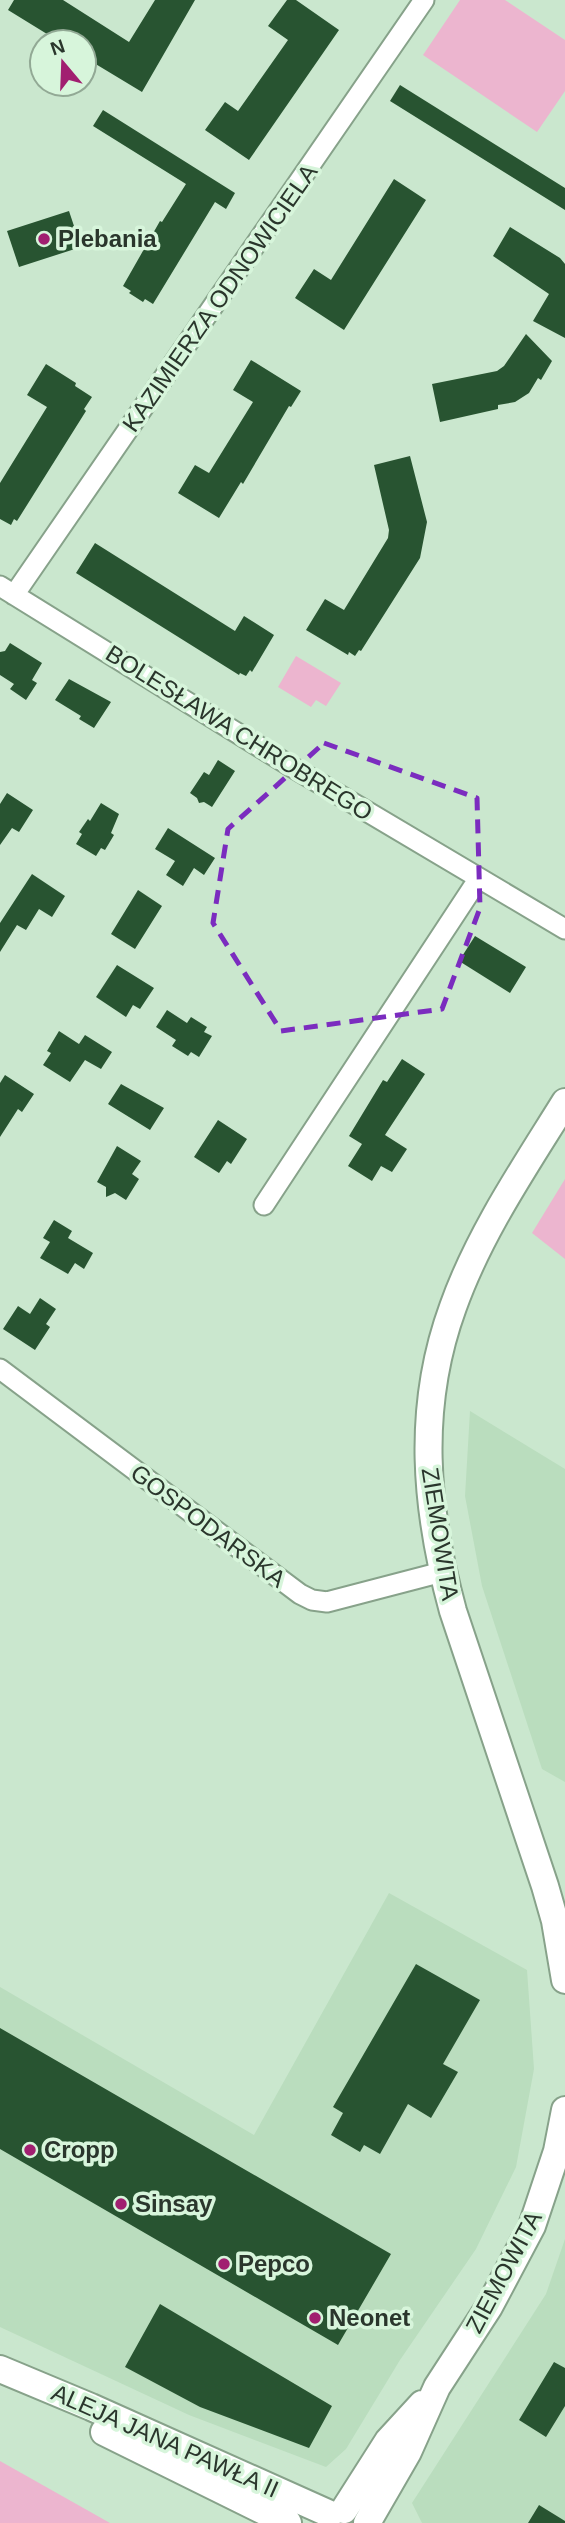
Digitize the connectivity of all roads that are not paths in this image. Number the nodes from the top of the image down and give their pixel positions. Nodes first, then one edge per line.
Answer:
1 (424, 0) edge
2 (7, 591) edge
3 (479, 878) junction
4 (565, 929) edge
5 (565, 1102) edge
6 (264, 1205) dead end
7 (0, 1369) edge
8 (442, 1572) junction
9 (565, 1980) edge
10 (565, 2110) edge
11 (0, 2370) edge
12 (346, 2518) edge
13 (288, 2523) edge

1 - 2 street, KAZIMIERZA ODNOWICIELA
2 - 3 street, BOLESŁAWA CHROBREGO
3 - 4 street, BOLESŁAWA CHROBREGO
3 - 6 street
5 - 8 street, ZIEMOWITA
7 - 8 street, GOSPODARSKA
8 - 9 street, ZIEMOWITA
10 - 12 street, ZIEMOWITA
11 - 12 street, ALEJA JANA PAWŁA II
11 - 13 street, ALEJA JANA PAWŁA II

